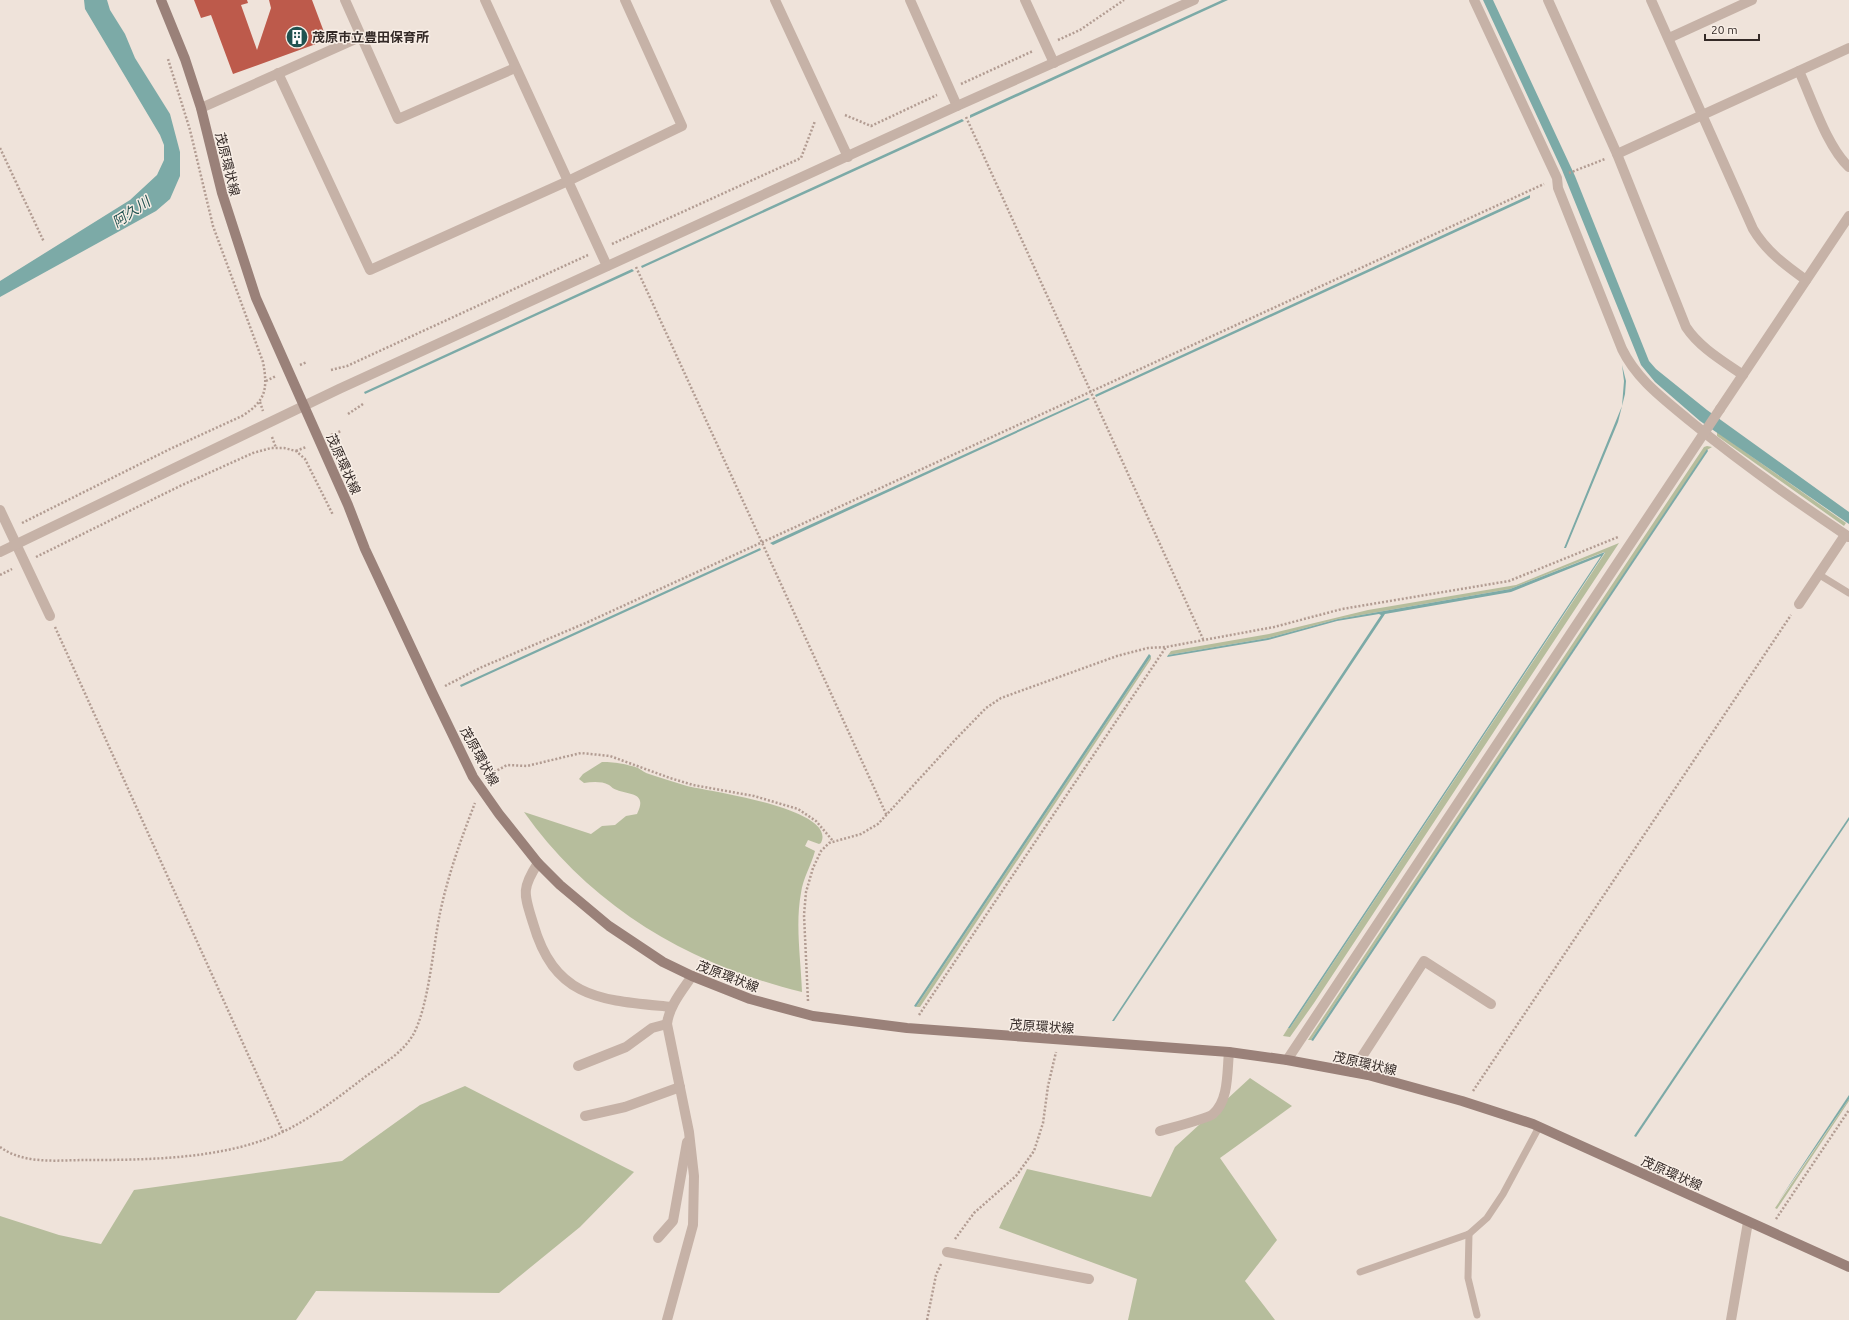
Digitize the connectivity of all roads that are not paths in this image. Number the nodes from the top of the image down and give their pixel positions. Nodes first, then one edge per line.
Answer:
1 (161, 0) edge
2 (345, 0) edge
3 (485, 0) edge
4 (625, 0) edge
5 (775, 0) edge
6 (910, 0) edge
7 (1025, 0) edge
8 (1194, 0) edge
9 (1474, 0) edge
10 (1548, 0) edge
11 (1651, 0) edge
12 (1752, 0) edge
13 (360, 37) junction
14 (1669, 38) junction
15 (1849, 48) edge
16 (1054, 63) junction
17 (515, 68) junction
18 (1800, 71) junction
19 (278, 73) junction
20 (959, 105) junction
21 (201, 108) junction
22 (1702, 115) junction
23 (1617, 154) junction
24 (848, 157) junction
25 (1849, 167) edge
26 (568, 181) junction
27 (1849, 216) edge
28 (607, 266) junction
29 (1806, 280) junction
30 (1743, 375) junction
31 (304, 407) junction
32 (1704, 432) junction
33 (0, 510) edge
34 (1847, 536) edge
35 (16, 544) junction
36 (0, 552) edge
37 (1818, 574) junction
38 (1849, 593) edge
39 (1799, 604) road end
40 (50, 616) road end
41 (538, 863) junction
42 (692, 976) junction
43 (1491, 1004) dead end
44 (671, 1007) junction
45 (667, 1024) junction
46 (1229, 1052) junction
47 (1287, 1060) junction
48 (578, 1066) dead end
49 (1352, 1072) junction
50 (680, 1087) junction
51 (584, 1116) dead end
52 (1539, 1127) junction
53 (1160, 1131) dead end
54 (689, 1132) junction
55 (1748, 1222) junction
56 (1469, 1234) junction
57 (658, 1238) dead end
58 (947, 1252) road end
59 (1849, 1267) edge
60 (1360, 1272) dead end
61 (1089, 1279) dead end
62 (1477, 1315) dead end
63 (667, 1320) edge
64 (1731, 1320) edge

1 - 21 main road, 茂原環状線
2 - 13 street
3 - 17 street
4 - 26 street
5 - 24 street
6 - 20 street
7 - 16 street
8 - 16 street
9 - 32 street
10 - 23 street
11 - 14 street
12 - 14 street
13 - 17 street
13 - 19 street
14 - 22 street
15 - 18 street
16 - 20 street
17 - 26 street
18 - 22 street
18 - 25 street
19 - 21 street
19 - 26 street
20 - 24 street
21 - 31 main road, 茂原環状線
22 - 23 street
22 - 29 street
23 - 30 street
24 - 28 street
26 - 28 street
27 - 29 street
28 - 31 street
29 - 30 street
30 - 32 street
31 - 35 street
31 - 41 main road, 茂原環状線
32 - 34 street
32 - 47 street
33 - 35 street
34 - 37 street
35 - 36 street
35 - 40 street
37 - 38 lane
37 - 39 street
41 - 42 main road, 茂原環状線
41 - 44 street
42 - 44 street
42 - 46 main road, 茂原環状線
43 - 49 street
44 - 45 street
45 - 48 street
45 - 50 street
46 - 47 main road, 茂原環状線
46 - 53 street
47 - 49 main road, 茂原環状線
49 - 52 main road, 茂原環状線
50 - 51 street
50 - 54 street
52 - 55 main road, 茂原環状線
52 - 56 lane
54 - 57 street
54 - 63 street
55 - 59 main road, 茂原環状線
55 - 64 street
56 - 60 lane
56 - 62 lane
58 - 61 street

